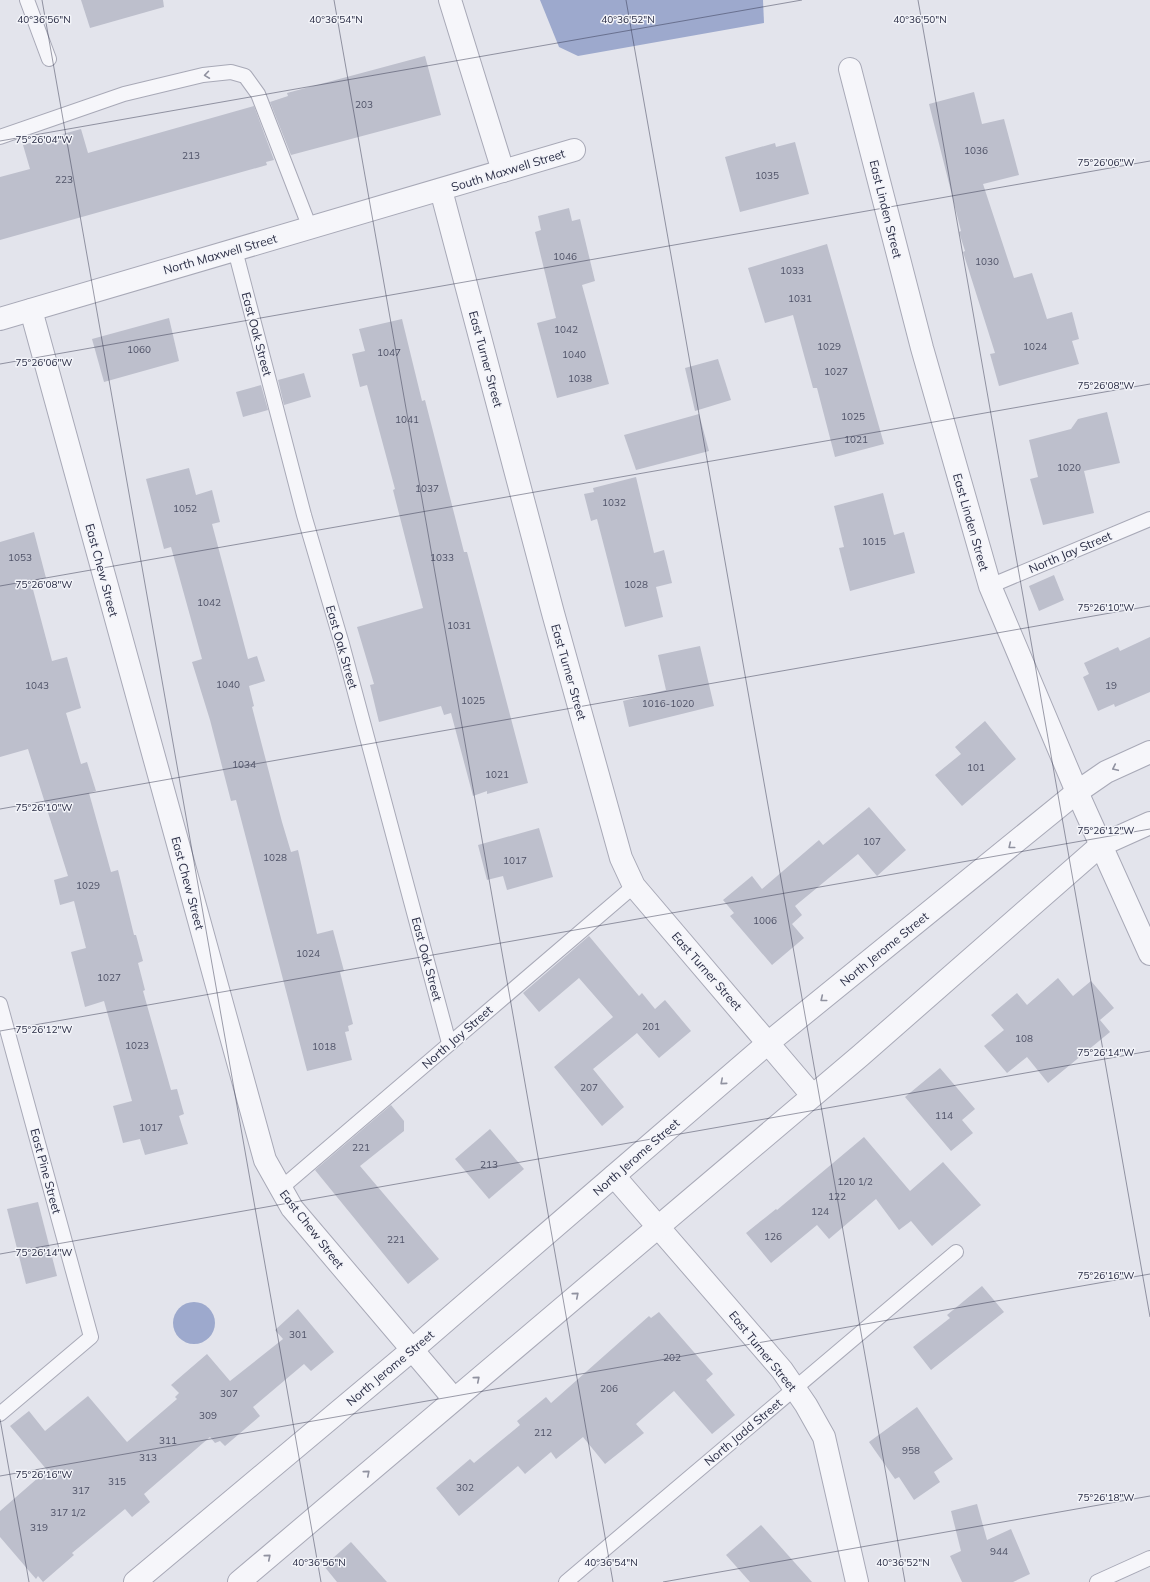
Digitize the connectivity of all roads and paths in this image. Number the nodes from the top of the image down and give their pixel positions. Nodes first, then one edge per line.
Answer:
1 (27, 0) edge
2 (450, 0) edge
3 (49, 59) dead end
4 (850, 69) dead end
5 (0, 136) edge
6 (574, 150) dead end
7 (503, 171) junction
8 (441, 190) junction
9 (310, 228) junction
10 (236, 250) junction
11 (31, 310) junction
12 (0, 320) edge
13 (1150, 519) edge
14 (990, 586) junction
15 (1150, 752) edge
16 (1077, 792) junction
17 (1150, 823) edge
18 (1101, 845) junction
19 (634, 886) junction
20 (1150, 954) edge
21 (0, 1004) edge
22 (450, 1043) junction
23 (768, 1043) junction
24 (812, 1095) junction
25 (614, 1176) junction
26 (280, 1189) junction
27 (658, 1226) junction
28 (956, 1252) dead end
29 (412, 1350) junction
30 (795, 1388) junction
31 (454, 1399) junction
32 (0, 1414) edge
33 (1150, 1558) edge
34 (135, 1582) edge
35 (239, 1582) edge
36 (566, 1582) edge
37 (857, 1582) edge
38 (1097, 1582) edge

1 - 3 lane
2 - 7 street
4 - 14 street, East Linden Street
9 -> 5 lane
6 - 7 street, South Maxwell Street
7 - 8 street, South Maxwell Street
8 - 9 street, North Maxwell Street
8 - 19 street, East Turner Street
9 - 10 street, North Maxwell Street
10 - 11 street, North Maxwell Street
10 - 22 lane, East Oak Street
11 - 12 street, North Maxwell Street
11 - 26 street, East Chew Street
13 - 14 lane, North Jay Street
14 - 16 street, East Linden Street
15 -> 16 street, North Jerome Street
16 - 18 street, East Linden Street
16 -> 23 street, North Jerome Street
17 - 18 street
18 - 20 street, East Linden Street
18 - 24 street
19 - 22 lane, North Jay Street
19 - 23 street, East Turner Street
21 - 32 lane, East Pine Street
22 - 26 lane, North Jay Street
23 - 24 street, East Turner Street
23 -> 25 street, North Jerome Street
24 - 27 street
25 - 27 street, East Turner Street
25 - 29 street, North Jerome Street
26 - 29 street, East Chew Street
27 - 30 street, East Turner Street
31 -> 27 street
28 - 30 lane, North Jadd Street
29 - 31 street, East Chew Street
29 - 34 street, North Jerome Street
30 - 36 lane, North Jadd Street
30 - 37 street, East Turner Street
35 -> 31 street
33 - 38 lane

